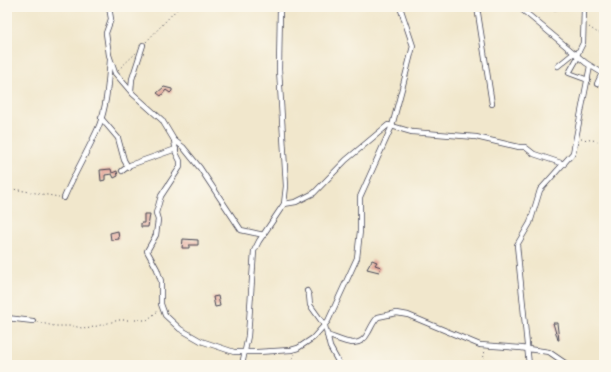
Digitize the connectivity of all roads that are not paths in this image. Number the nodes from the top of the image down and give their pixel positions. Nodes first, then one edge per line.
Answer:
1 (110, 7) edge
2 (280, 7) edge
3 (400, 7) edge
4 (477, 7) edge
5 (519, 7) edge
6 (528, 7) edge
7 (558, 7) edge
8 (582, 7) edge
9 (143, 45) road end
10 (577, 55) junction
11 (110, 58) junction
12 (558, 66) dead end
13 (590, 66) junction
14 (603, 74) edge
15 (588, 80) junction
16 (597, 84) dead end
17 (131, 91) junction
18 (492, 104) dead end
19 (101, 118) junction
20 (392, 126) junction
21 (174, 140) junction
22 (604, 145) edge
23 (176, 149) junction
24 (603, 156) dead end
25 (564, 164) junction
26 (128, 167) junction
27 (122, 171) dead end
28 (64, 198) road end
29 (284, 204) junction
30 (264, 235) junction
31 (307, 291) dead end
32 (7, 318) edge
33 (33, 321) road end
34 (325, 326) junction
35 (327, 335) junction
36 (527, 349) junction
37 (246, 351) junction
38 (242, 365) edge
39 (340, 365) edge
40 (529, 365) edge
41 (568, 365) edge

1 - 11 street
2 - 29 street
3 - 20 street
4 - 18 street
5 - 10 street
6 - 7 street
8 - 10 street
9 - 17 street
10 - 12 street
10 - 13 street
10 - 15 street
11 - 17 street
11 - 19 street
13 - 14 street
13 - 15 street
14 - 16 street
15 - 25 street
17 - 21 street
19 - 26 street
19 - 28 street
20 - 25 street
20 - 29 street
20 - 34 street
21 - 23 street
21 - 30 street
22 - 24 street
23 - 26 street
23 - 37 street
25 - 36 street
26 - 27 street
29 - 30 street
30 - 37 street
31 - 34 street
32 - 33 street
34 - 35 street
34 - 37 street
35 - 36 street
35 - 39 street
36 - 40 street
36 - 41 street
37 - 38 street

